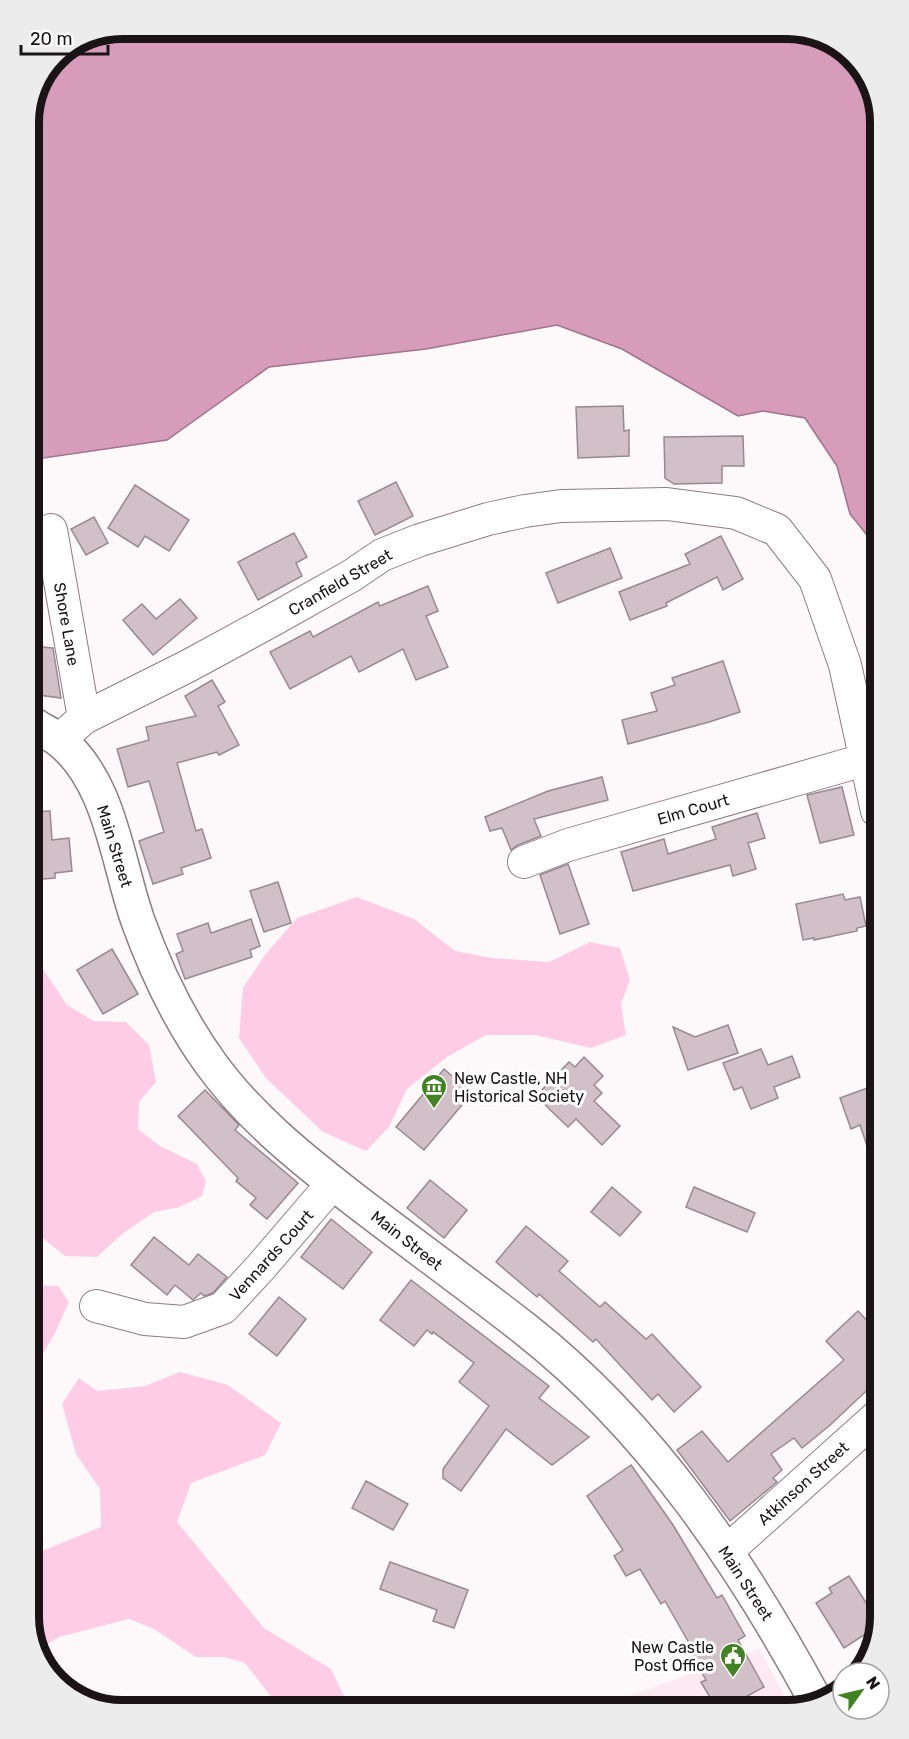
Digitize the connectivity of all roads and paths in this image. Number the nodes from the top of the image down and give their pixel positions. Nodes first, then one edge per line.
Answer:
1 (51, 530) dead end
2 (84, 717) junction
3 (39, 727) edge
4 (59, 740) junction
5 (864, 760) junction
6 (870, 784) edge
7 (524, 861) dead end
8 (333, 1184) junction
9 (96, 1306) dead end
10 (870, 1423) edge
11 (726, 1551) junction
12 (813, 1696) edge

1 - 2 street, Shore Lane
2 - 4 street, Cranfield Street
2 - 5 street, Cranfield Street
3 - 4 main road
4 - 8 main road, Main Street
5 - 6 street, Cranfield Street
5 - 7 street, Elm Court
8 - 9 street, Vennards Court
8 - 11 main road, Main Street
10 - 11 street, Atkinson Street
11 - 12 main road, Main Street

